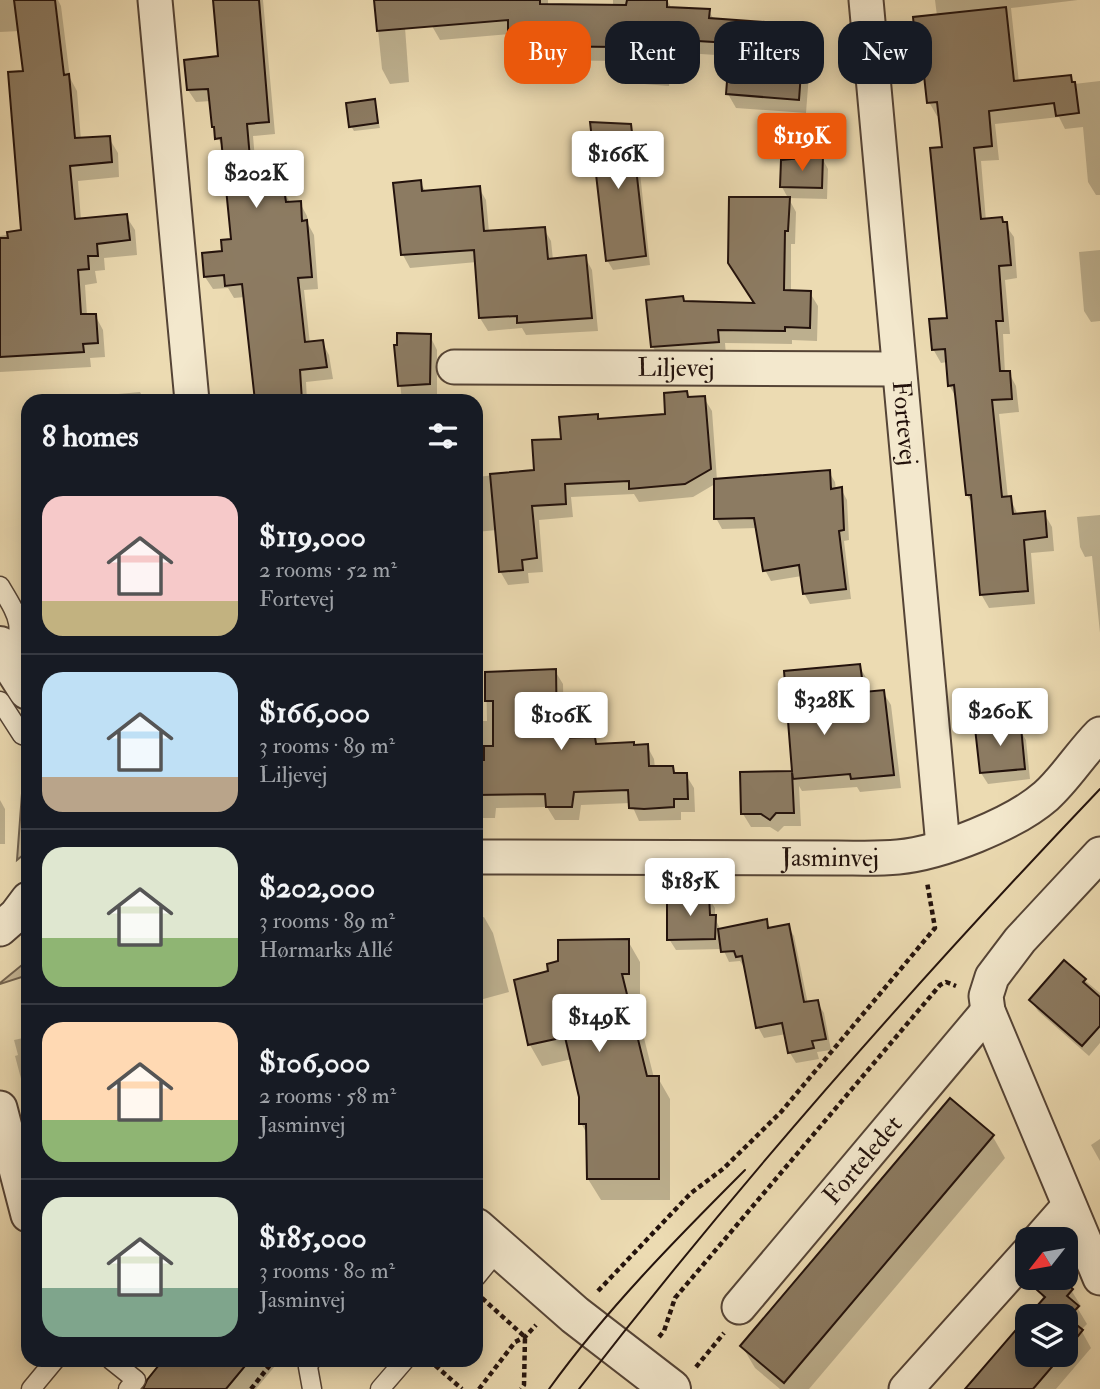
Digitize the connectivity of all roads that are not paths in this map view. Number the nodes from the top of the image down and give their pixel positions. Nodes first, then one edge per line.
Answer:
1 (155, 0) edge
2 (866, 0) edge
3 (454, 367) dead end
4 (899, 369) junction
5 (191, 394) edge
6 (0, 586) edge
7 (12, 665) edge
8 (0, 701) edge
9 (21, 734) edge
10 (1100, 734) edge
11 (932, 850) junction
12 (1100, 853) edge
13 (483, 857) edge
14 (988, 1012) junction
15 (0, 1108) edge
16 (21, 1188) edge
17 (1069, 1206) junction
18 (1051, 1227) edge
19 (484, 1251) edge
20 (1015, 1267) edge
21 (1100, 1278) edge
22 (739, 1307) road end
23 (49, 1367) edge
24 (123, 1367) edge
25 (307, 1367) edge
26 (399, 1367) edge
27 (681, 1381) edge
28 (31, 1389) edge
29 (128, 1389) edge
30 (312, 1389) edge
31 (380, 1389) edge
32 (906, 1389) edge

1 - 5 street
2 - 4 street, Fortevej
3 - 4 street, Liljevej
4 - 11 street, Fortevej
6 - 7 lane
8 - 9 lane
10 - 11 street, Jasminvej
11 - 13 street, Jasminvej
12 - 14 street
14 - 17 street
14 - 22 street, Forteledet
15 - 16 street
17 - 18 street
17 - 21 street
19 - 27 street
20 - 32 street
23 - 28 lane
24 - 29 lane
25 - 30 lane
26 - 31 lane

